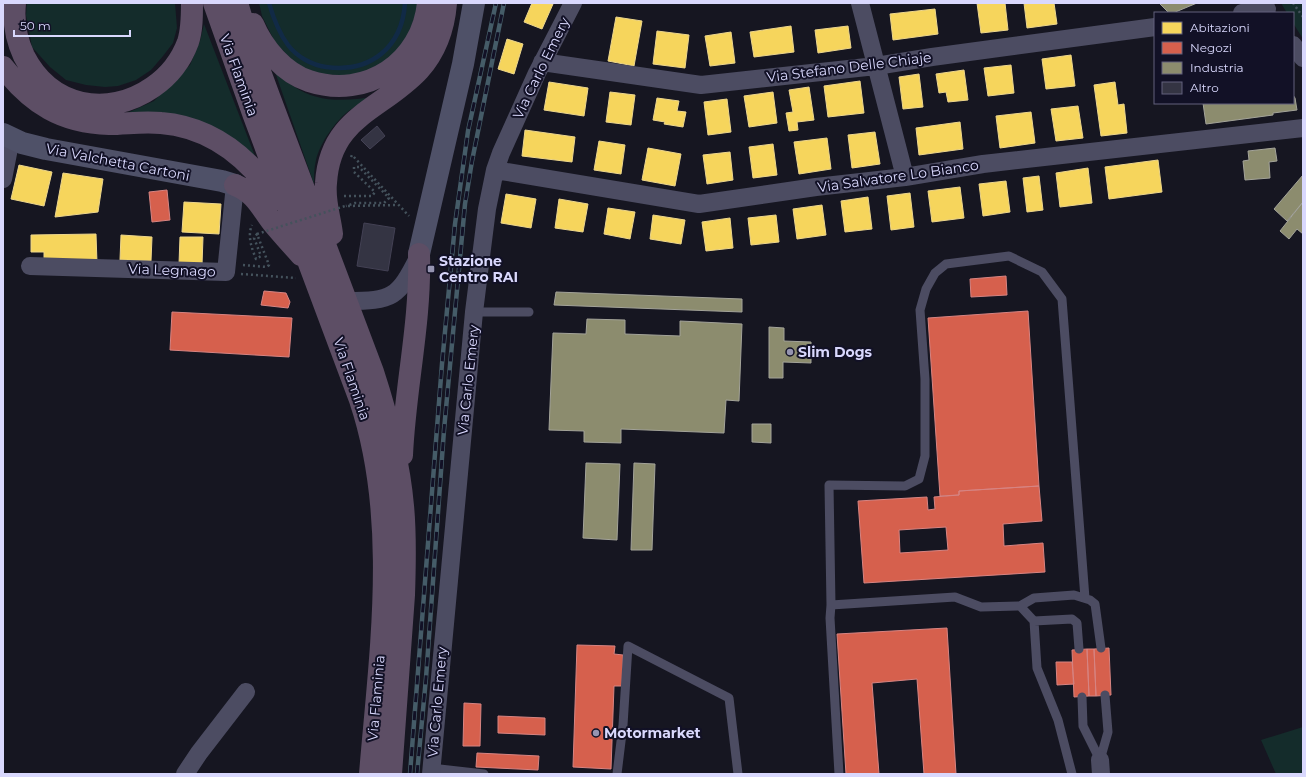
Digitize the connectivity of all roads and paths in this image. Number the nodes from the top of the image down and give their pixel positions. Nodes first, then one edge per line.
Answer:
1 (15, 3) edge
2 (192, 3) edge
3 (214, 3) edge
4 (237, 3) edge
5 (243, 3) edge
6 (428, 3) edge
7 (446, 3) edge
8 (474, 3) edge
9 (573, 3) edge
10 (860, 3) edge
11 (1293, 3) edge
12 (1267, 8) edge
13 (1247, 12) edge
14 (1303, 17) edge
15 (1154, 27) edge
16 (1294, 46) edge
17 (1303, 58) edge
18 (542, 62) junction
19 (876, 66) junction
20 (3, 67) edge
21 (1303, 128) edge
22 (7, 136) edge
23 (350, 162) dead end
24 (495, 170) junction
25 (905, 177) junction
26 (3, 179) edge
27 (235, 185) junction
28 (338, 196) dead end
29 (398, 205) junction
30 (345, 206) junction
31 (408, 223) dead end
32 (295, 225) junction
33 (257, 234) junction
34 (251, 246) dead end
35 (420, 254) junction
36 (240, 265) dead end
37 (30, 266) dead end
38 (311, 271) junction
39 (235, 274) dead end
40 (337, 277) junction
41 (346, 301) junction
42 (474, 312) junction
43 (529, 312) dead end
44 (401, 490) junction
45 (1085, 598) junction
46 (831, 606) junction
47 (1020, 606) junction
48 (1034, 621) junction
49 (1101, 648) dead end
50 (1079, 649) dead end
51 (246, 692) dead end
52 (1082, 696) dead end
53 (1105, 696) dead end
54 (1101, 767) edge
55 (431, 771) edge
56 (185, 774) edge
57 (370, 774) edge
58 (391, 774) edge
59 (484, 774) edge
60 (617, 774) edge
61 (738, 774) edge
62 (840, 774) edge
63 (1072, 774) edge

1 - 2 highway
3 - 32 highway, Via Flaminia
4 - 40 highway, Via Flaminia
5 - 6 highway
7 - 40 highway
8 - 35 street
9 - 18 street, Via Carlo Emery
10 - 19 street
11 - 14 path
12 - 13 street
15 - 19 street, Via Stefano Delle Chiaje
16 - 17 street
18 - 19 street, Via Stefano Delle Chiaje
18 - 24 street, Via Carlo Emery
19 - 25 street
20 - 32 highway
21 - 25 street, Via Salvatore Lo Bianco
22 - 26 street
22 - 27 street, Via Valchetta Cartoni
23 - 29 path
24 - 25 street, Via Salvatore Lo Bianco
24 - 42 street, Via Carlo Emery
27 - 37 street, Via Legnago
27 - 38 highway
28 - 30 path
29 - 30 path
29 - 31 path
30 - 33 path, bridge
32 - 38 highway, Via Flaminia
33 - 34 path
33 - 36 path
35 - 41 street
35 - 44 highway
38 - 39 path
38 - 57 highway, Via Flaminia
40 - 41 highway, Via Flaminia
41 - 44 highway, Via Flaminia
42 - 43 lane
42 - 55 street, Via Carlo Emery
44 - 58 highway, Via Flaminia
45 - 46 lane
45 - 47 lane
45 - 49 lane
46 - 47 lane
46 - 62 lane
47 - 48 lane
48 - 50 lane
48 - 63 lane
51 - 56 street
52 - 54 lane
53 - 54 lane
55 - 59 lane
60 - 61 lane

